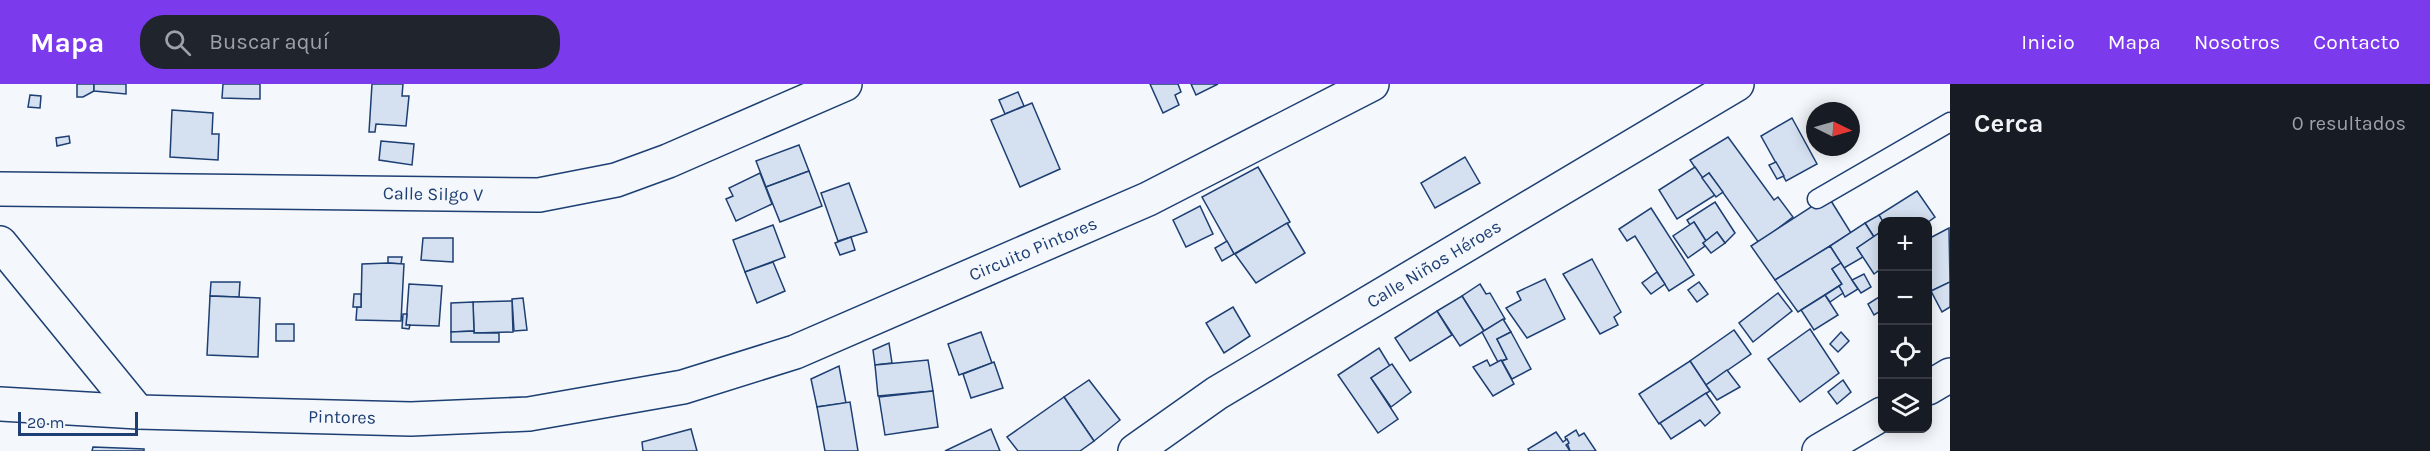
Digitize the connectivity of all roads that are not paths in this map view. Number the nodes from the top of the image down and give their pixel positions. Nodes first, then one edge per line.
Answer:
1 (845, 84) edge
2 (1372, 84) edge
3 (1737, 84) edge
4 (1950, 122) edge
5 (0, 189) edge
6 (1817, 199) dead end
7 (0, 243) edge
8 (1950, 375) edge
9 (1932, 386) edge
10 (682, 387) joint
11 (0, 404) edge
12 (138, 412) junction
13 (1878, 416) edge
14 (1135, 451) edge
15 (1819, 451) edge

1 - 5 street, Calle Silgo V
2 - 10 street, Circuito Pintores
3 - 14 street, Calle Niños Héroes
4 - 6 lane
7 - 12 street
8 - 9 street
10 - 12 street, Pintores
11 - 12 street, Pintores
13 - 15 street

